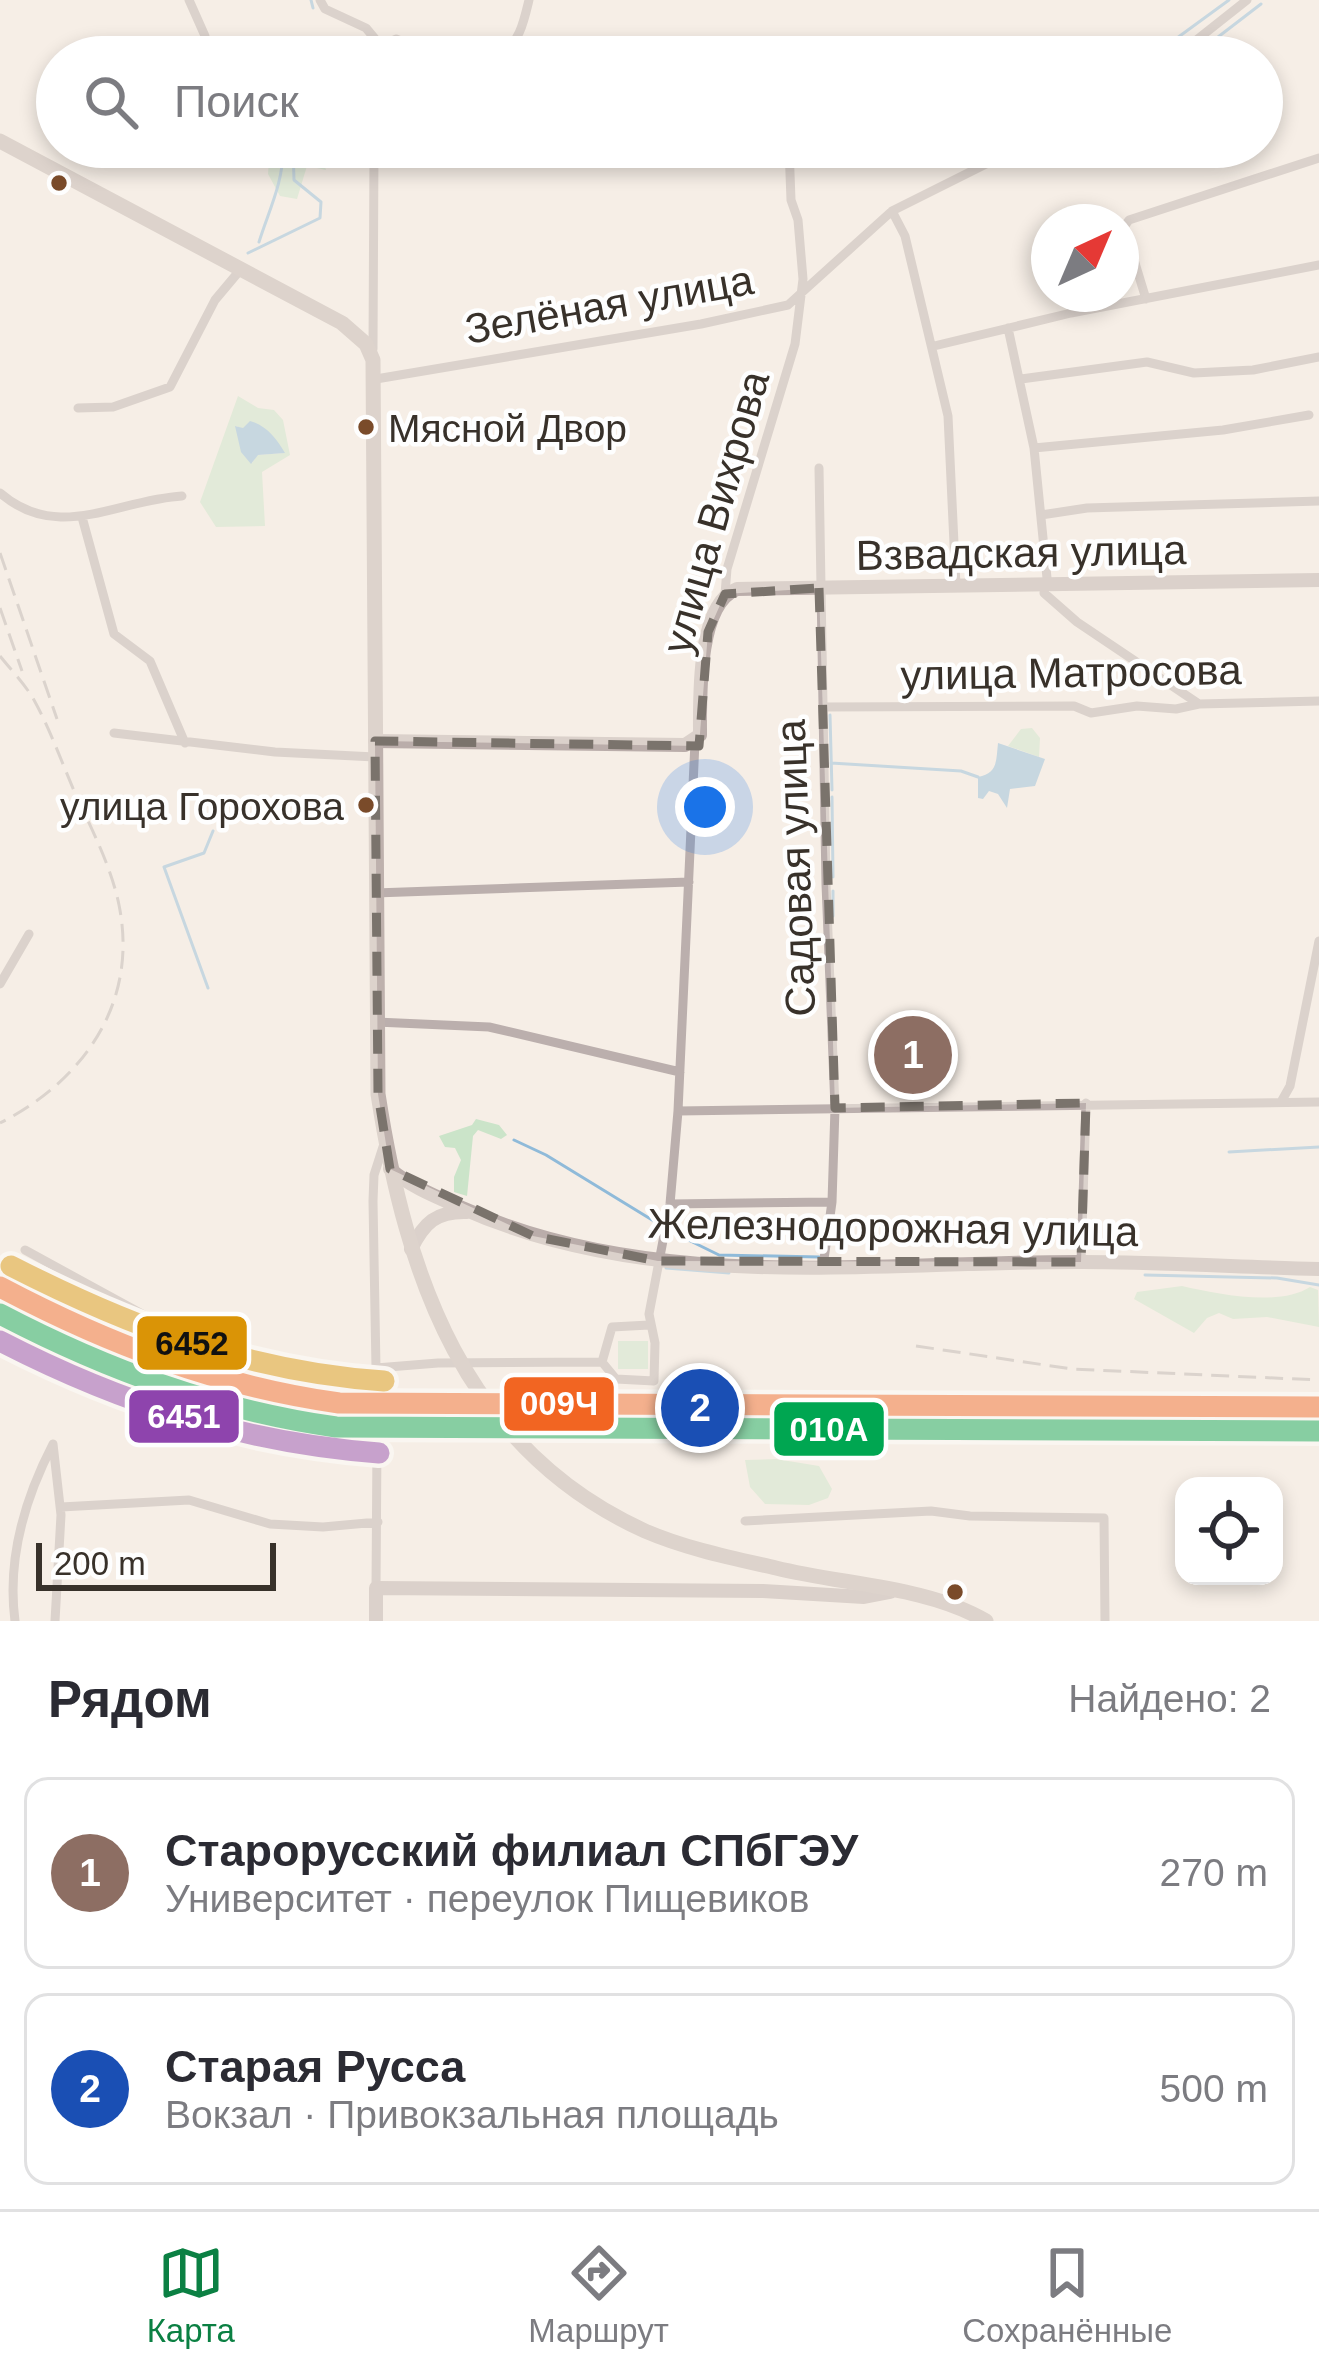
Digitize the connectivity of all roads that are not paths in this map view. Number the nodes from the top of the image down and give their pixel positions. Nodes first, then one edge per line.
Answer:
1 (189, 0) edge
2 (320, 0) edge
3 (529, 0) edge
4 (1247, 0) edge
5 (205, 36) dead end
6 (370, 36) edge
7 (518, 36) edge
8 (1202, 36) edge
9 (0, 141) edge
10 (1319, 158) edge
11 (36, 160) edge
12 (51, 168) edge
13 (374, 168) edge
14 (789, 168) edge
15 (979, 168) edge
16 (892, 212) junction
17 (1319, 265) edge
18 (241, 269) junction
19 (800, 295) junction
20 (1146, 298) junction
21 (1008, 328) junction
22 (934, 346) junction
23 (1319, 357) edge
24 (373, 360) junction
25 (376, 379) junction
26 (1021, 380) junction
27 (78, 408) dead end
28 (1310, 415) dead end
29 (1034, 448) junction
30 (819, 468) dead end
31 (0, 493) edge
32 (182, 496) dead end
33 (1319, 501) edge
34 (1041, 515) junction
35 (82, 517) junction
36 (1319, 580) edge
37 (1045, 585) junction
38 (956, 586) junction
39 (819, 588) junction
40 (725, 594) junction
41 (1319, 701) edge
42 (1199, 704) junction
43 (823, 707) junction
44 (114, 734) dead end
45 (185, 742) junction
46 (694, 742) junction
47 (375, 749) junction
48 (689, 882) junction
49 (375, 893) junction
50 (29, 934) dead end
51 (1319, 941) edge
52 (0, 983) edge
53 (1319, 994) edge
54 (1306, 997) junction
55 (376, 1022) junction
56 (680, 1072) junction
57 (1281, 1102) junction
58 (1319, 1102) edge
59 (1086, 1103) junction
60 (836, 1108) junction
61 (678, 1111) junction
62 (385, 1141) junction
63 (390, 1169) junction
64 (832, 1202) junction
65 (670, 1204) junction
66 (472, 1212) junction
67 (25, 1250) dead end
68 (411, 1250) junction
69 (658, 1261) junction
70 (1081, 1262) junction
71 (823, 1266) junction
72 (1319, 1268) edge
73 (649, 1325) junction
74 (602, 1362) junction
75 (376, 1368) junction
76 (377, 1442) dead end
77 (33, 1482) junction
78 (59, 1487) junction
79 (61, 1507) junction
80 (746, 1521) dead end
81 (378, 1522) junction
82 (784, 1570) junction
83 (376, 1588) junction
84 (773, 1592) junction
85 (890, 1592) junction
86 (15, 1621) edge
87 (55, 1621) edge
88 (376, 1621) edge
89 (986, 1621) edge
90 (1105, 1621) edge

1 - 5 street
2 - 6 street
3 - 7 street
4 - 8 street
9 - 11 main road
10 - 20 street
12 - 18 main road
13 - 24 street
14 - 19 street, улица Вихрова
15 - 16 street, Зелёная улица
16 - 19 street, Зелёная улица
16 - 22 street
17 - 20 street
18 - 24 main road
18 - 27 street
19 - 25 street, Зелёная улица
19 - 40 street, улица Вихрова
20 - 21 street
21 - 22 street
21 - 26 street
22 - 38 street
23 - 26 street
24 - 25 main road
25 - 47 main road
26 - 29 street
28 - 29 street
29 - 34 street
30 - 39 street, Садовая улица
31 - 35 street
32 - 35 street
33 - 34 street
34 - 37 street
35 - 45 street
36 - 37 street, Взвадская улица
37 - 38 street, Взвадская улица
37 - 42 street
38 - 39 street, Взвадская улица
39 - 40 street, Взвадская улица
39 - 43 street, Садовая улица
40 - 46 street, улица Вихрова
41 - 42 street, улица Матросова
42 - 43 street, улица Матросова
43 - 60 street, Садовая улица
44 - 45 street
45 - 47 street
46 - 47 street
46 - 48 street, улица Вихрова
47 - 49 main road
48 - 49 street
48 - 56 street, улица Вихрова
49 - 55 main road
50 - 52 street
51 - 54 street
53 - 54 street
54 - 57 street
55 - 56 street
55 - 62 main road
56 - 61 street, улица Вихрова
57 - 58 street
57 - 59 street
59 - 60 street
59 - 70 street
60 - 61 street
60 - 64 street, Садовая улица
61 - 65 street, улица Вихрова
62 - 63 main road
62 - 75 street
63 - 66 street, Железнодорожная улица
63 - 68 main road
64 - 65 street
64 - 71 street, Садовая улица
65 - 69 street, улица Вихрова
66 - 68 street
66 - 69 street, Железнодорожная улица
67 - 75 street
68 - 82 main road
69 - 71 street, Железнодорожная улица
69 - 73 street, улица Вихрова
70 - 71 street, Железнодорожная улица
70 - 72 street, Железнодорожная улица
73 - 74 street
73 - 74 street, улица Вихрова
74 - 75 street
76 - 81 street
77 - 78 street
77 - 78 street
77 - 86 street
78 - 79 street
79 - 81 street
79 - 87 street
80 - 90 street
81 - 83 street
82 - 84 street
82 - 85 main road
83 - 84 street
83 - 88 street
84 - 85 street
85 - 89 main road

